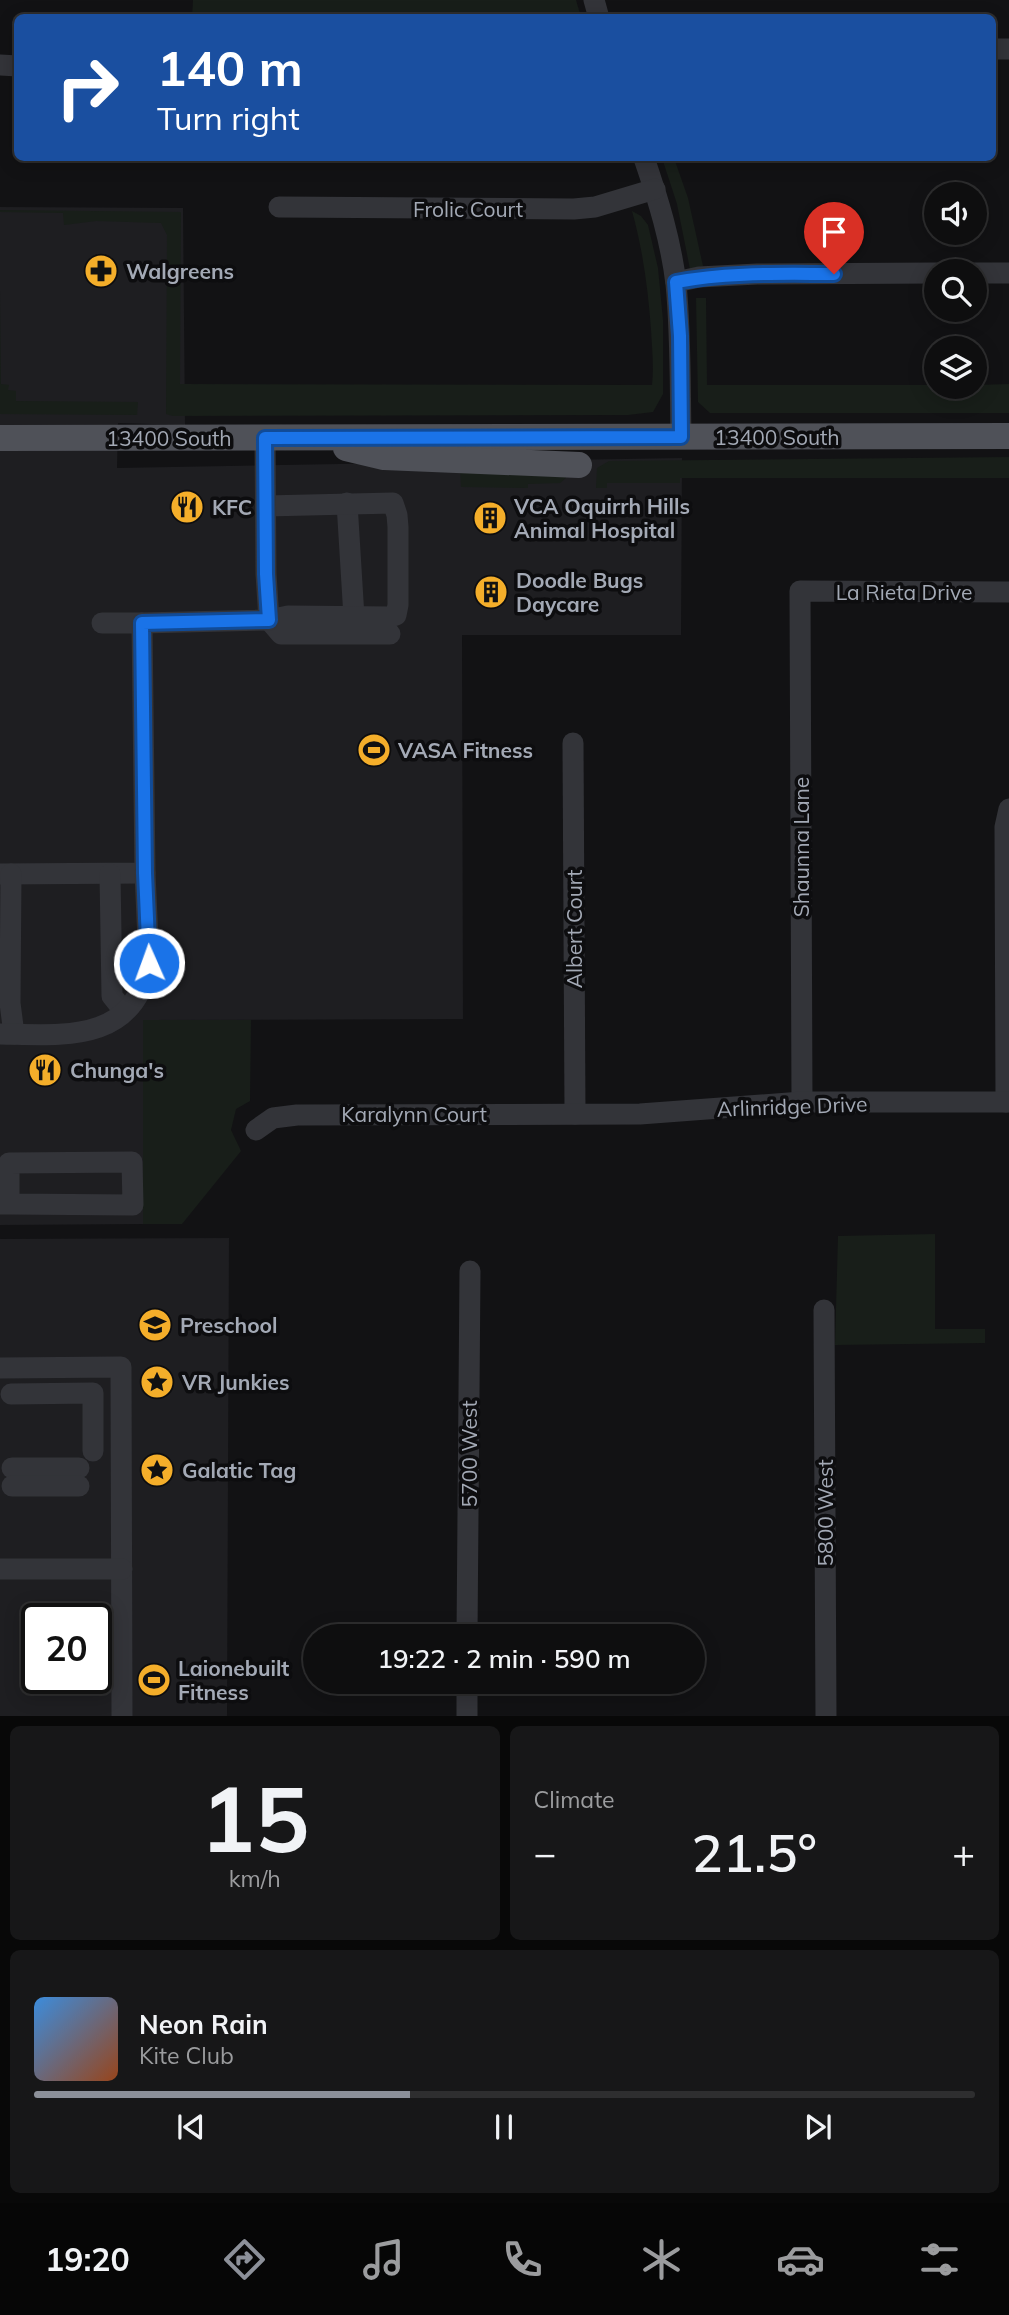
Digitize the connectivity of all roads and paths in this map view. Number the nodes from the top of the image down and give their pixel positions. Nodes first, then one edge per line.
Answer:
1 (646, 161) edge
2 (655, 189) junction
3 (279, 207) dead end
4 (987, 273) edge
5 (1009, 273) edge
6 (924, 274) edge
7 (676, 282) junction
8 (1009, 436) edge
9 (681, 437) junction
10 (0, 438) edge
11 (265, 438) junction
12 (296, 438) junction
13 (579, 465) dead end
14 (347, 503) junction
15 (266, 506) junction
16 (800, 592) joint
17 (1009, 592) edge
18 (354, 617) junction
19 (269, 620) junction
20 (102, 623) dead end
21 (142, 623) junction
22 (393, 625) junction
23 (573, 743) dead end
24 (1009, 810) edge
25 (145, 873) junction
26 (5, 874) edge
27 (110, 874) junction
28 (124, 1011) junction
29 (7, 1034) edge
30 (802, 1102) junction
31 (1008, 1102) edge
32 (575, 1114) junction
33 (256, 1129) dead end
34 (5, 1204) edge
35 (471, 1271) dead end
36 (824, 1310) dead end
37 (0, 1368) edge
38 (10, 1394) dead end
39 (93, 1451) dead end
40 (79, 1477) dead end
41 (12, 1478) dead end
42 (0, 1569) edge
43 (122, 1569) junction
44 (467, 1624) edge
45 (467, 1694) edge
46 (122, 1716) edge
47 (467, 1716) edge
48 (827, 1716) edge

1 - 2 street
2 - 3 street, Frolic Court
2 - 7 street
4 - 5 street
6 - 7 street
7 - 9 street
8 - 9 main road, 13400 South
9 - 12 main road, 13400 South
10 - 11 main road, 13400 South
11 - 12 main road, 13400 South
11 - 15 street
12 - 13 main road
14 - 15 street
14 - 18 street
14 - 22 street
15 - 19 street
16 - 17 street, La Rieta Drive
16 - 30 street, Shaunna Lane
18 - 19 street
18 - 22 street
19 - 21 street
19 - 22 street
20 - 21 street
21 - 25 street
23 - 32 street, Albert Court
24 - 31 street
25 - 27 street
25 - 28 street
26 - 27 street
26 - 29 street
27 - 28 street
28 - 29 street
30 - 31 street, Arlinridge Drive
30 - 32 street, Arlinridge Drive
32 - 33 street, Karalynn Court
34 - 34 street
35 - 44 street, 5700 West
36 - 48 street, 5800 West
37 - 43 street
38 - 39 street
40 - 41 street
42 - 43 street
43 - 46 street
45 - 47 street

